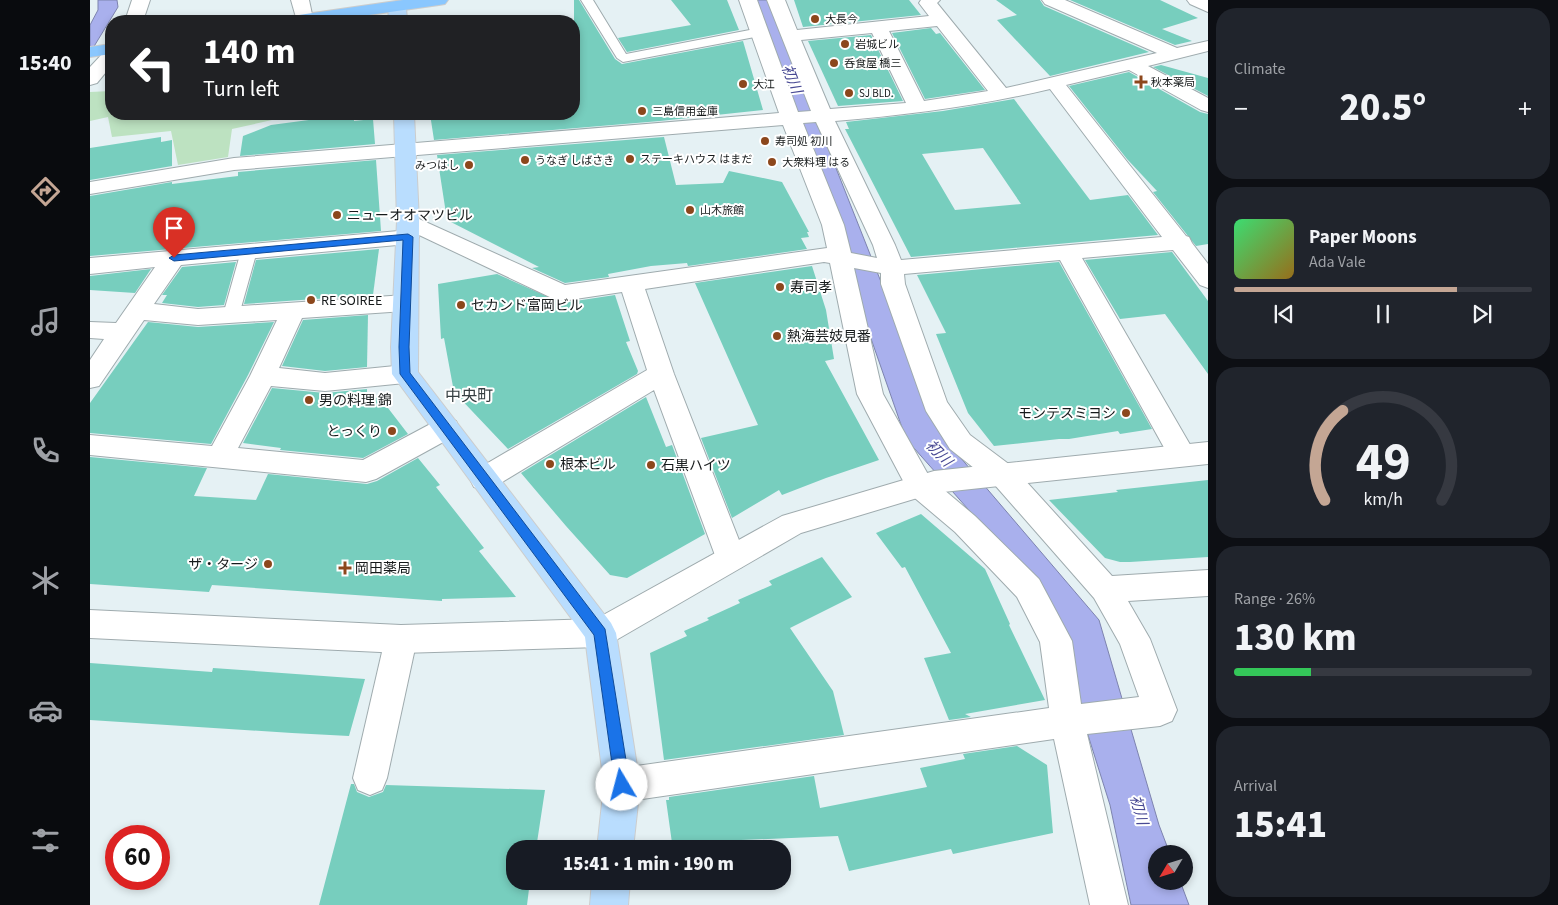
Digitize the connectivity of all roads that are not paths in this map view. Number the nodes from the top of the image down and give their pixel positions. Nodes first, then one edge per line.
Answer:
1 (141, 0) edge
2 (300, 0) edge
3 (439, 0) edge
4 (587, 0) edge
5 (748, 0) edge
6 (776, 0) edge
7 (932, 0) edge
8 (1051, 0) edge
9 (1196, 0) edge
10 (1208, 7) edge
11 (397, 14) edge
12 (136, 15) edge
13 (298, 15) edge
14 (380, 15) edge
15 (943, 20) junction
16 (878, 26) junction
17 (760, 32) junction
18 (790, 36) junction
19 (1208, 46) edge
20 (103, 52) edge
21 (1175, 54) junction
22 (1133, 65) junction
23 (90, 79) edge
24 (1054, 82) junction
25 (1001, 94) junction
26 (1208, 106) edge
27 (918, 108) junction
28 (823, 117) junction
29 (791, 119) junction
30 (404, 120) edge
31 (406, 149) junction
32 (90, 188) edge
33 (408, 229) junction
34 (249, 251) junction
35 (1193, 251) edge
36 (1066, 252) junction
37 (840, 257) junction
38 (174, 258) junction
39 (90, 266) edge
40 (892, 268) junction
41 (1208, 280) edge
42 (631, 283) junction
43 (405, 304) junction
44 (137, 311) junction
45 (293, 311) junction
46 (231, 315) junction
47 (90, 330) edge
48 (122, 332) junction
49 (405, 374) junction
50 (661, 374) junction
51 (263, 376) junction
52 (90, 379) edge
53 (446, 428) junction
54 (90, 445) edge
55 (1195, 454) edge
56 (220, 456) junction
57 (996, 477) junction
58 (484, 479) junction
59 (927, 484) junction
60 (731, 558) junction
61 (1208, 583) edge
62 (1105, 589) junction
63 (90, 624) edge
64 (600, 633) junction
65 (401, 639) junction
66 (1067, 721) junction
67 (370, 778) dead end
68 (622, 785) junction
69 (616, 840) edge
70 (611, 890) edge
71 (609, 905) edge
72 (1109, 905) edge

1 - 12 street
2 - 13 street
3 - 11 highway
4 - 17 lane
5 - 17 street
6 - 18 street
7 - 15 street
8 - 21 street
9 - 10 street
11 - 14 highway
15 - 16 street
15 - 25 street
16 - 18 street
16 - 27 street
17 - 29 street
18 - 28 street
19 - 21 street
20 - 23 street
21 - 22 street
22 - 24 street
22 - 26 street
24 - 25 street
24 - 35 street
25 - 27 street
27 - 28 street
28 - 29 street
28 - 40 street
29 - 31 street
29 - 37 street
30 - 31 main road
31 - 32 street
31 - 33 main road
33 - 34 street
33 - 42 street
33 - 43 main road
34 - 38 street
34 - 46 lane
35 - 36 street
35 - 41 street
36 - 40 street
36 - 55 street
37 - 40 street
37 - 42 street
37 - 59 street
38 - 39 street
38 - 44 street
40 - 57 street
42 - 50 street
43 - 45 street
43 - 49 main road
44 - 46 street
44 - 48 street
45 - 46 street
45 - 51 street
47 - 48 street
48 - 52 street
49 - 51 street
49 - 53 main road
50 - 58 street
50 - 60 street
51 - 56 street
53 - 56 street
53 - 58 main road
54 - 56 street
55 - 57 street
57 - 59 street
57 - 62 street
58 - 64 main road
59 - 60 street
59 - 66 street
60 - 64 street
61 - 62 street
62 - 66 street
63 - 65 street
64 - 65 street
64 - 68 main road
65 - 67 street
66 - 68 street
66 - 72 street
68 - 69 main road
70 - 71 main road

